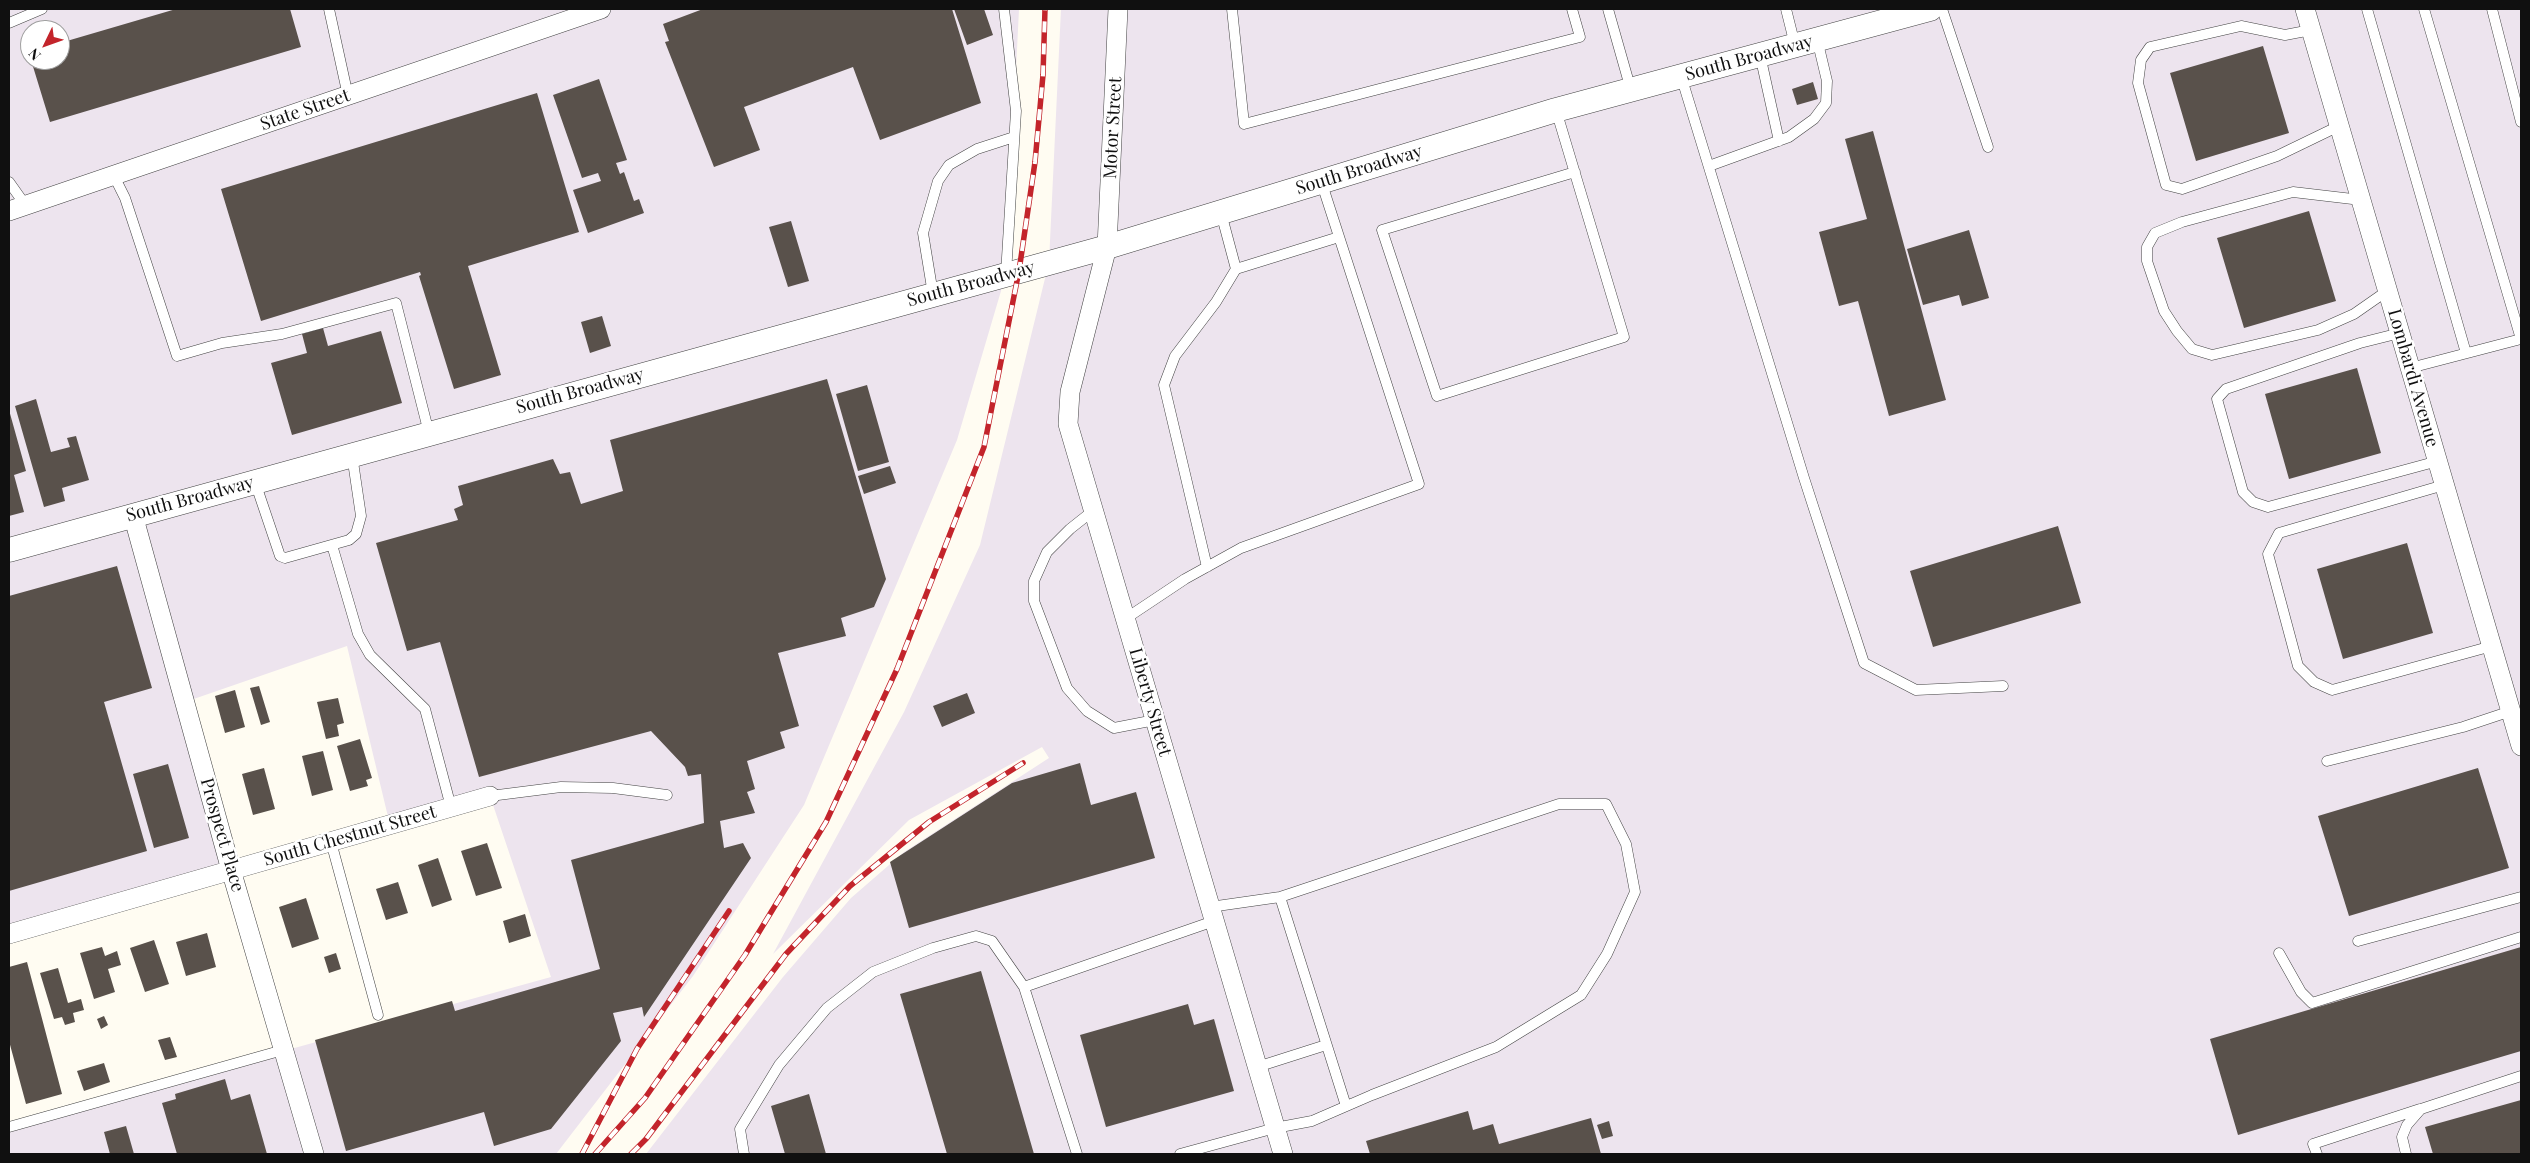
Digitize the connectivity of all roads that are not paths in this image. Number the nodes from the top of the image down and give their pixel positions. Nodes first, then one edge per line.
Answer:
1 (42, 9) edge
2 (329, 9) edge
3 (601, 9) edge
4 (1004, 9) edge
5 (1118, 9) edge
6 (1232, 9) edge
7 (1572, 9) edge
8 (1608, 9) edge
9 (1786, 9) edge
10 (1930, 9) edge
11 (1942, 9) edge
12 (2305, 9) edge
13 (2368, 9) edge
14 (2424, 9) edge
15 (2492, 9) edge
16 (9, 23) edge
17 (2311, 30) junction
18 (1806, 42) junction
19 (1760, 55) junction
20 (1681, 76) junction
21 (1631, 90) junction
22 (348, 96) junction
23 (1556, 110) junction
24 (2521, 122) edge
25 (2339, 126) junction
26 (1014, 137) junction
27 (1779, 141) junction
28 (1988, 147) dead end
29 (1709, 166) junction
30 (1575, 172) junction
31 (114, 176) junction
32 (1321, 181) junction
33 (9, 182) edge
34 (2360, 200) junction
35 (17, 209) edge
36 (1221, 212) junction
37 (1339, 237) junction
38 (1108, 247) junction
39 (1236, 269) junction
40 (1006, 274) junction
41 (2387, 291) junction
42 (933, 294) junction
43 (2400, 333) junction
44 (2521, 339) edge
45 (2466, 354) junction
46 (2410, 368) junction
47 (429, 433) junction
48 (352, 454) junction
49 (2438, 461) junction
50 (255, 481) junction
51 (2444, 485) junction
52 (1094, 510) junction
53 (133, 515) junction
54 (332, 544) junction
55 (9, 550) edge
56 (1207, 567) junction
57 (1126, 619) junction
58 (2492, 646) junction
59 (2003, 686) dead end
60 (2511, 711) junction
61 (1155, 720) junction
62 (2521, 746) edge
63 (2327, 761) dead end
64 (667, 794) dead end
65 (490, 796) joint
66 (451, 807) junction
67 (331, 842) junction
68 (231, 870) junction
69 (1280, 896) junction
70 (2521, 897) edge
71 (1212, 914) junction
72 (9, 934) edge
73 (2521, 937) edge
74 (2358, 940) dead end
75 (2279, 953) dead end
76 (1024, 987) junction
77 (378, 1015) dead end
78 (1326, 1045) junction
79 (283, 1050) junction
80 (1257, 1067) junction
81 (2521, 1076) edge
82 (1346, 1106) junction
83 (2421, 1109) junction
84 (9, 1127) edge
85 (1275, 1128) junction
86 (1201, 1152) edge
87 (314, 1154) edge
88 (744, 1154) edge
89 (1077, 1154) edge
90 (1180, 1154) edge
91 (1283, 1154) edge
92 (2316, 1154) edge
93 (2406, 1154) edge

1 - 16 lane
2 - 22 lane
3 - 22 street, State Street
4 - 26 lane
5 - 38 street, Motor Street
6 - 7 lane
8 - 21 lane
9 - 18 lane
10 - 18 street, South Broadway
11 - 28 lane
12 - 17 street, Lombardi Avenue
13 - 45 lane
14 - 44 lane
15 - 24 lane
17 - 25 street, Lombardi Avenue
17 - 25 lane
18 - 19 street, South Broadway
18 - 27 lane
19 - 20 street, South Broadway
19 - 27 lane
20 - 21 street, South Broadway
20 - 29 lane
21 - 23 street, South Broadway
22 - 31 street, State Street
23 - 30 lane
23 - 32 street, South Broadway
25 - 34 street, Lombardi Avenue
26 - 40 lane
26 - 42 lane
27 - 29 lane
29 - 59 lane
30 - 30 lane
31 - 35 street, State Street
31 - 47 lane
32 - 36 street, South Broadway
32 - 37 lane
33 - 35 lane
34 - 41 street, Lombardi Avenue
34 - 41 lane
36 - 38 street, South Broadway
36 - 39 lane
37 - 39 lane
37 - 56 lane
38 - 40 street, South Broadway
38 - 52 street, Liberty Street
39 - 56 lane
40 - 42 street, South Broadway
41 - 43 street, Lombardi Avenue
42 - 47 street, South Broadway
43 - 46 street, Lombardi Avenue
43 - 49 lane
44 - 45 lane
45 - 46 lane
46 - 49 street, Lombardi Avenue
47 - 48 street, South Broadway
48 - 50 street, South Broadway
48 - 54 lane
49 - 51 street, Lombardi Avenue
50 - 53 street, South Broadway
50 - 54 lane
51 - 58 street, Lombardi Avenue
51 - 58 lane
52 - 57 street, Liberty Street
52 - 61 lane
53 - 55 street, South Broadway
53 - 68 street, Prospect Place
54 - 66 lane
56 - 57 lane
57 - 61 street, Liberty Street
58 - 60 street, Lombardi Avenue
60 - 62 street, Lombardi Avenue
60 - 63 lane
61 - 71 street, Liberty Street
64 - 65 lane
65 - 66 street, South Chestnut Street
66 - 67 street, South Chestnut Street
67 - 68 street, South Chestnut Street
67 - 77 lane
68 - 72 street, South Chestnut Street
68 - 79 street, Prospect Place
69 - 71 lane
69 - 78 lane
69 - 82 lane
70 - 74 lane
71 - 76 lane
71 - 80 street, Liberty Street
73 - 75 lane
76 - 88 lane
76 - 89 lane
78 - 80 lane
78 - 82 lane
79 - 84 lane
79 - 87 street, Prospect Place
80 - 85 street, Liberty Street
81 - 83 lane
82 - 85 lane
83 - 92 lane
83 - 93 lane
85 - 86 lane
85 - 91 street, Liberty Street
86 - 90 lane

